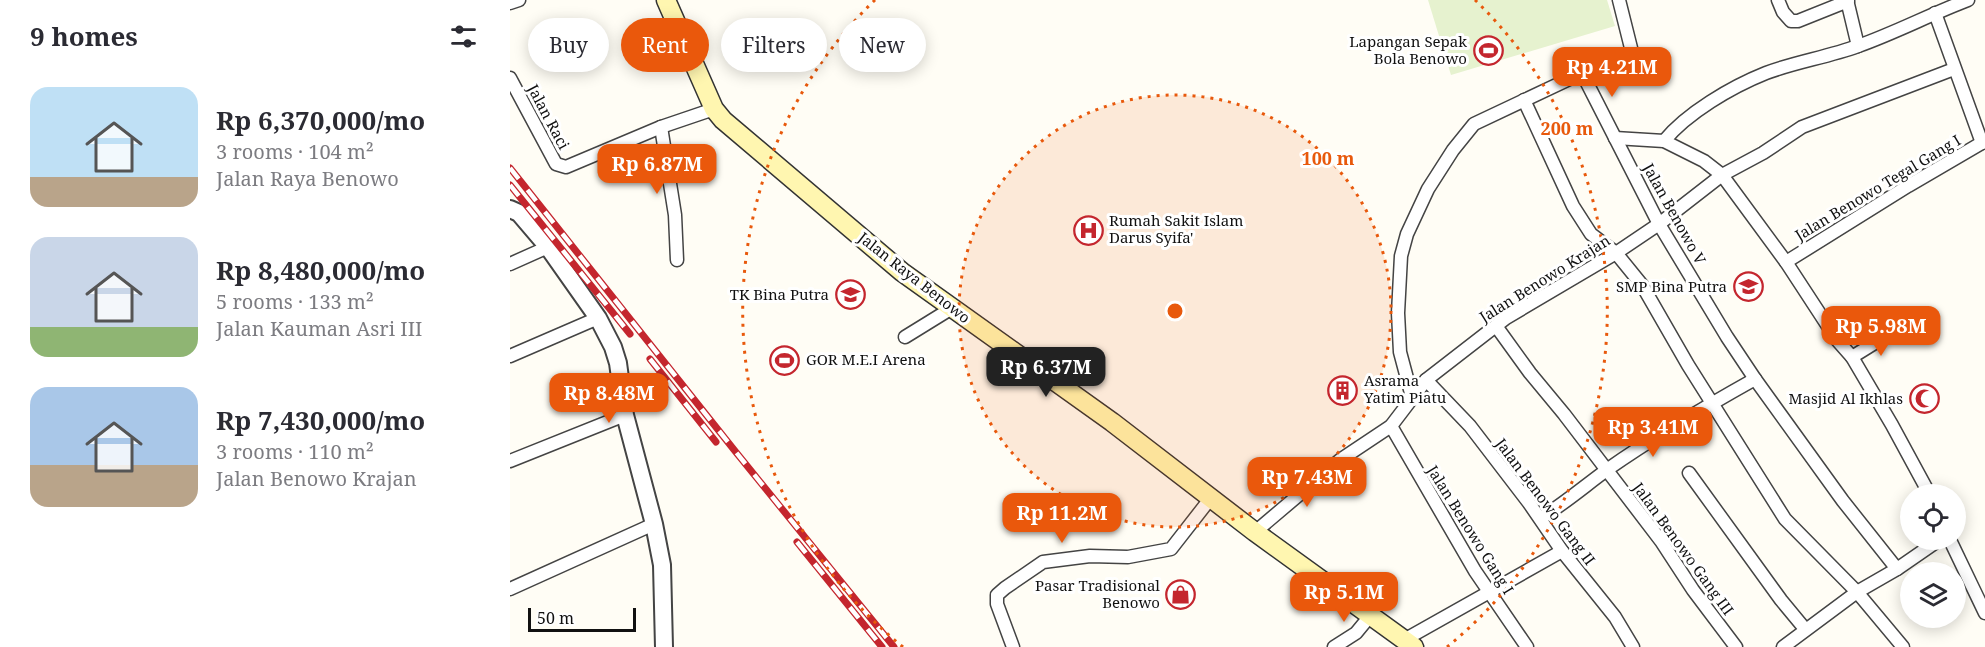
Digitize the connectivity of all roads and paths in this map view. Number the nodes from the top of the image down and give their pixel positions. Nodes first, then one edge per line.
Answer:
1 (519, 0) edge
2 (666, 0) edge
3 (1619, 0) edge
4 (1778, 0) edge
5 (1968, 0) edge
6 (1847, 1) edge
7 (510, 3) edge
8 (1935, 13) junction
9 (1858, 46) junction
10 (1954, 69) junction
11 (1582, 73) junction
12 (510, 78) edge
13 (1524, 100) junction
14 (714, 109) junction
15 (661, 127) junction
16 (1615, 138) junction
17 (1664, 141) junction
18 (1983, 142) edge
19 (1722, 175) junction
20 (510, 209) edge
21 (1659, 224) junction
22 (548, 247) junction
23 (1616, 253) junction
24 (677, 260) dead end
25 (1786, 262) junction
26 (510, 264) edge
27 (952, 308) junction
28 (598, 318) junction
29 (1496, 326) junction
30 (1894, 332) dead end
31 (905, 337) dead end
32 (510, 356) edge
33 (1852, 357) junction
34 (1426, 380) junction
35 (1755, 380) junction
36 (1412, 397) junction
37 (1712, 403) junction
38 (625, 415) junction
39 (1391, 426) junction
40 (510, 461) edge
41 (1607, 470) junction
42 (1689, 473) dead end
43 (1924, 484) edge
44 (1210, 499) junction
45 (1541, 518) junction
46 (654, 524) junction
47 (1255, 532) junction
48 (1925, 550) edge
49 (1955, 550) edge
50 (1562, 551) junction
51 (1897, 569) junction
52 (510, 589) edge
53 (1490, 592) junction
54 (1857, 592) junction
55 (1985, 613) edge
56 (1370, 616) junction
57 (1805, 629) junction
58 (1409, 643) edge
59 (664, 647) edge
60 (1013, 647) edge
61 (1334, 647) edge
62 (1527, 647) edge
63 (1633, 647) edge
64 (1736, 647) edge
65 (1783, 647) edge
66 (1903, 647) edge

1 - 7 street
2 - 14 main road
3 - 11 street
4 - 6 street
5 - 8 street
6 - 9 street
8 - 9 street
8 - 10 street
9 - 17 street
10 - 18 street
10 - 19 street, Jalan Benowo Krajan
11 - 13 street
11 - 16 street, Jalan Benowo V
12 - 15 street, Jalan Raci
13 - 23 street
13 - 36 street
14 - 15 street, Jalan Raci
14 - 27 main road, Jalan Raya Benowo
15 - 24 street
16 - 17 street
16 - 21 street, Jalan Benowo V
17 - 19 street
18 - 25 street, Jalan Benowo Tegal Gang I
19 - 21 street, Jalan Benowo Krajan
19 - 25 street
20 - 22 street
21 - 23 street, Jalan Benowo Krajan
21 - 35 street, Jalan Benowo V
22 - 26 street
22 - 28 street
23 - 29 street, Jalan Benowo Krajan
23 - 37 street
25 - 33 street
27 - 31 street
27 - 44 main road, Jalan Raya Benowo
28 - 32 street
28 - 38 street
29 - 34 street, Jalan Benowo Krajan
29 - 41 street, Jalan Benowo Gang III
30 - 33 street
33 - 43 street
34 - 36 street, Jalan Benowo Krajan
34 - 45 street, Jalan Benowo Gang II
35 - 37 street
35 - 51 street, Jalan Benowo V
36 - 39 street, Jalan Benowo Krajan
37 - 41 street
37 - 54 street
38 - 40 street
38 - 46 street
39 - 47 street, Jalan Benowo Krajan
39 - 53 street, Jalan Benowo Gang I
41 - 45 street
41 - 64 street, Jalan Benowo Gang III
42 - 57 street
44 - 47 main road, Jalan Raya Benowo
44 - 60 street
45 - 50 street, Jalan Benowo Gang II
46 - 52 street
46 - 59 street
47 - 56 main road, Jalan Raya Benowo
48 - 51 street
49 - 55 street
50 - 53 street
50 - 63 street, Jalan Benowo Gang II
51 - 54 street
53 - 58 street
53 - 62 street, Jalan Benowo Gang I
54 - 57 street
54 - 66 street
56 - 58 main road, Jalan Raya Benowo
56 - 61 street
57 - 65 street

